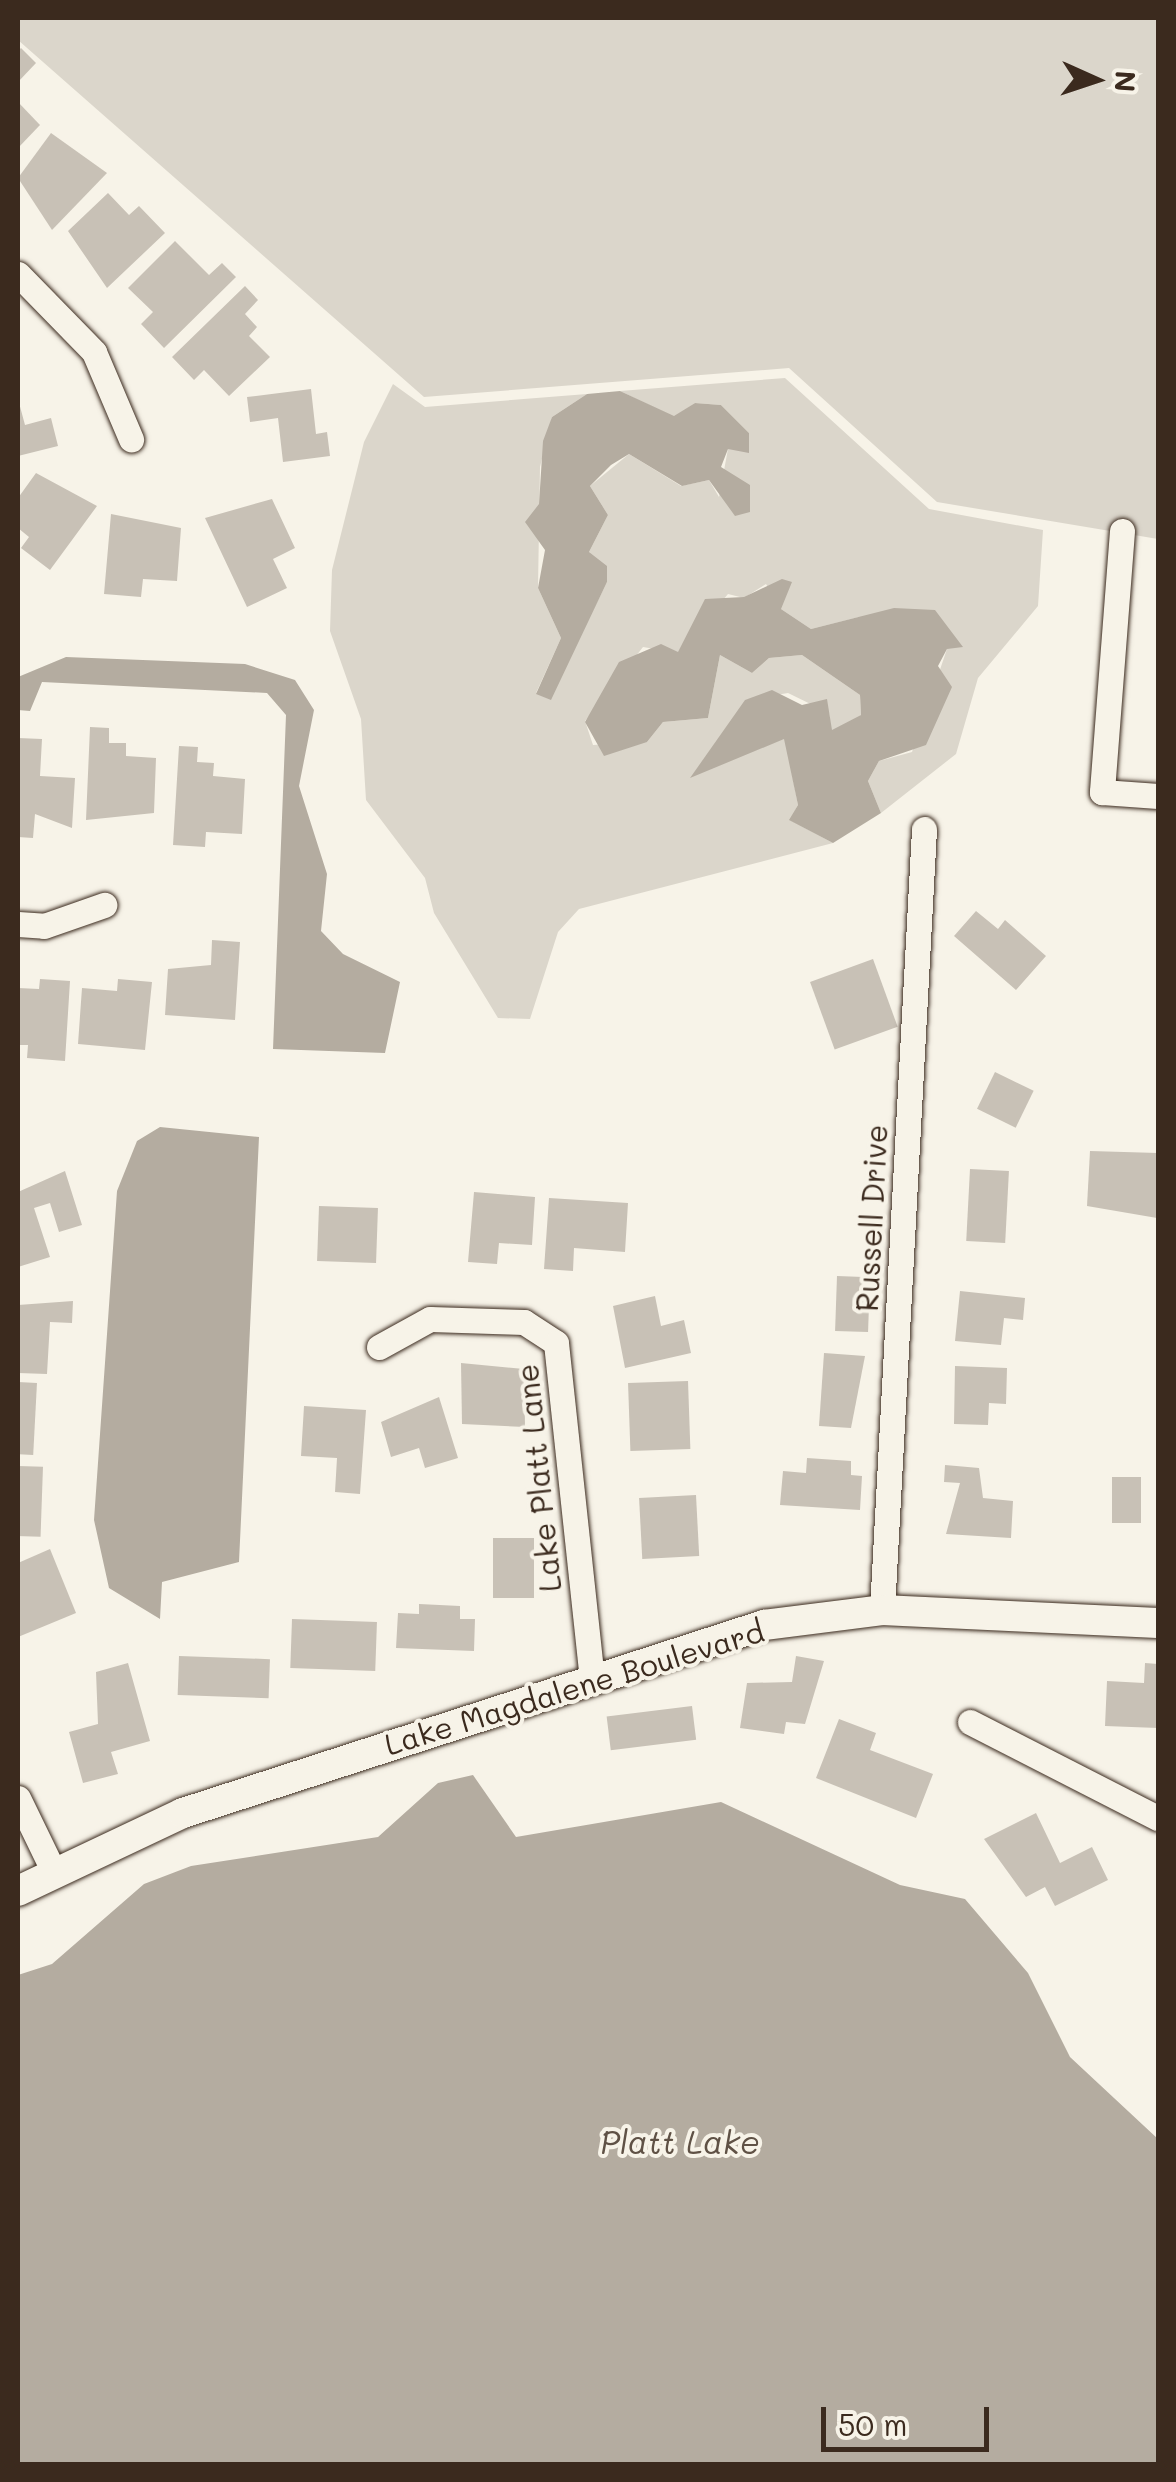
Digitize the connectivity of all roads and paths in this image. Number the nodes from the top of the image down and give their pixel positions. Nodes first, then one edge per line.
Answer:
1 (18, 274) edge
2 (131, 439) dead end
3 (1122, 531) dead end
4 (1158, 796) edge
5 (924, 829) dead end
6 (104, 905) dead end
7 (18, 924) edge
8 (378, 1347) dead end
9 (882, 1610) junction
10 (1158, 1623) edge
11 (592, 1678) junction
12 (970, 1722) dead end
13 (18, 1798) edge
14 (1158, 1818) edge
15 (52, 1868) junction
16 (18, 1892) edge

1 - 2 street
3 - 4 street
5 - 9 street, Russell Drive
6 - 7 street
8 - 11 street, Lake Platt Lane
9 - 10 street, Lake Magdalene Boulevard
9 - 11 street, Lake Magdalene Boulevard
11 - 15 street, Lake Magdalene Boulevard
12 - 14 street
13 - 15 street
15 - 16 street, Lake Magdalene Boulevard

